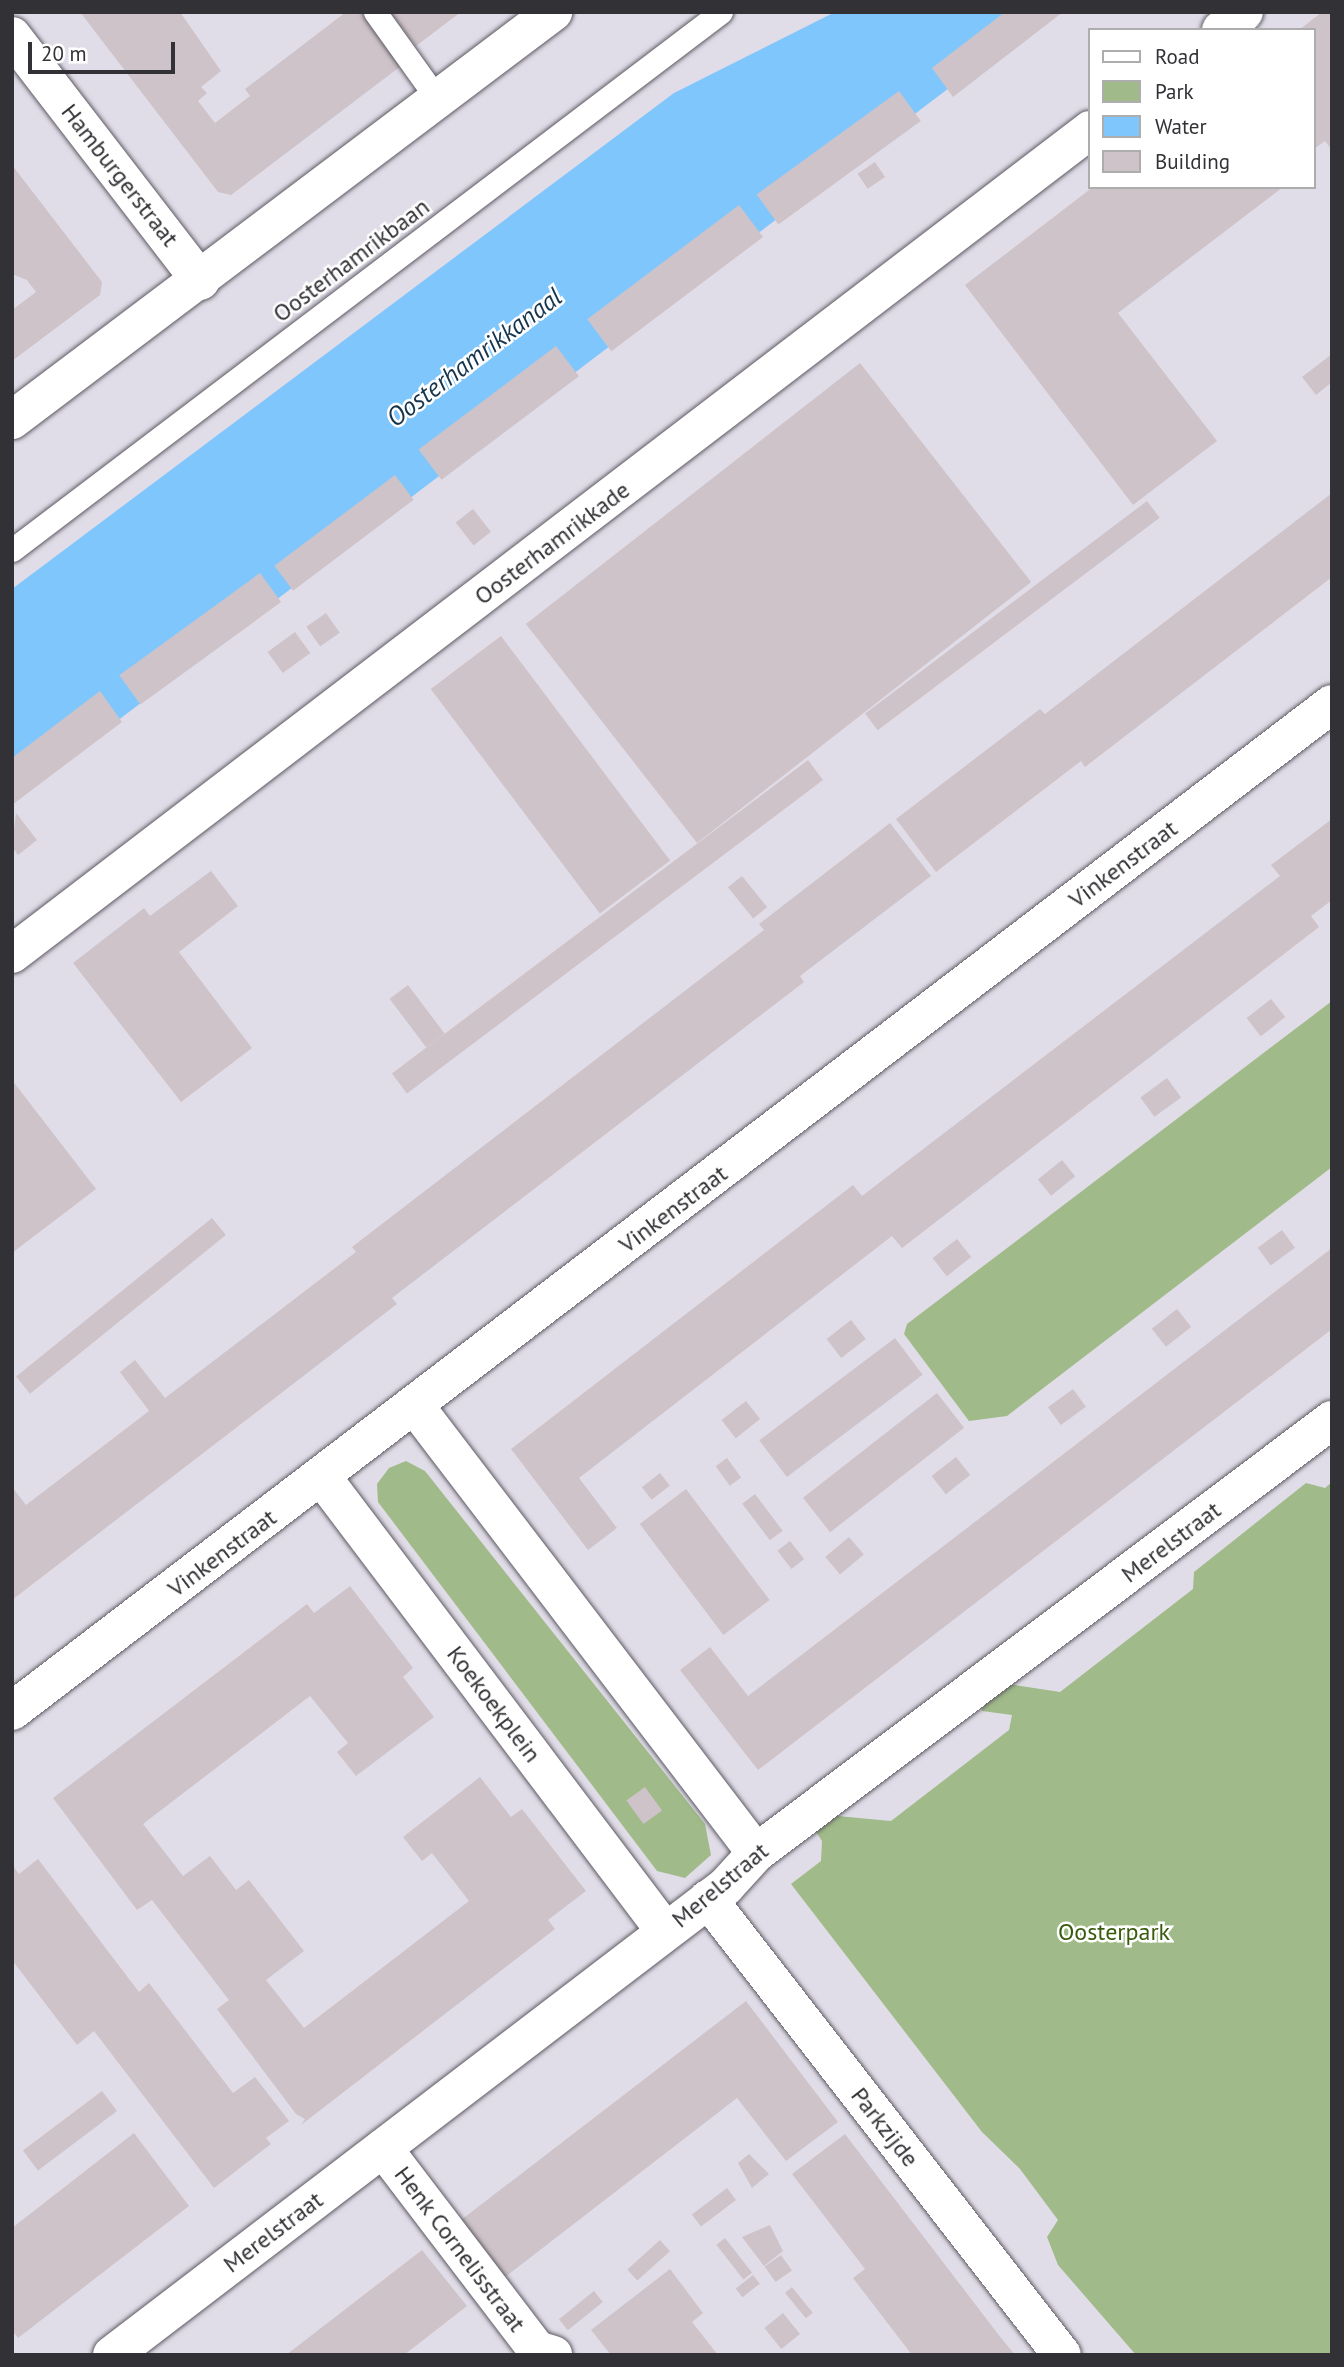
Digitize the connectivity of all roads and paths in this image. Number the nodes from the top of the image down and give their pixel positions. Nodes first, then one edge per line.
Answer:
1 (375, 12) edge
2 (553, 12) edge
3 (721, 12) edge
4 (1244, 12) edge
5 (1224, 28) edge
6 (12, 36) edge
7 (438, 100) junction
8 (1088, 132) edge
9 (201, 281) junction
10 (12, 420) edge
11 (12, 550) edge
12 (1332, 704) edge
13 (12, 954) edge
14 (415, 1406) junction
15 (1332, 1420) edge
16 (322, 1477) junction
17 (12, 1711) edge
18 (756, 1853) junction
19 (708, 1899) junction
20 (665, 1931) junction
21 (383, 2148) junction
22 (542, 2353) edge
23 (112, 2355) edge
24 (1062, 2355) edge

1 - 7 lane
2 - 7 street
3 - 11 lane, Oosterhamrikbaan
4 - 5 street
6 - 9 street, Hamburgerstraat
7 - 9 street
8 - 13 street, Oosterhamrikkade
9 - 10 street
12 - 14 street, Vinkenstraat
14 - 16 street, Vinkenstraat
14 - 18 street
15 - 18 street, Merelstraat
16 - 17 street, Vinkenstraat
16 - 20 street, Koekoekplein
18 - 19 street, Merelstraat
19 - 20 street, Merelstraat
19 - 24 street, Parkzijde
20 - 21 street, Merelstraat
21 - 22 street, Henk Cornelisstraat
21 - 23 street, Merelstraat

